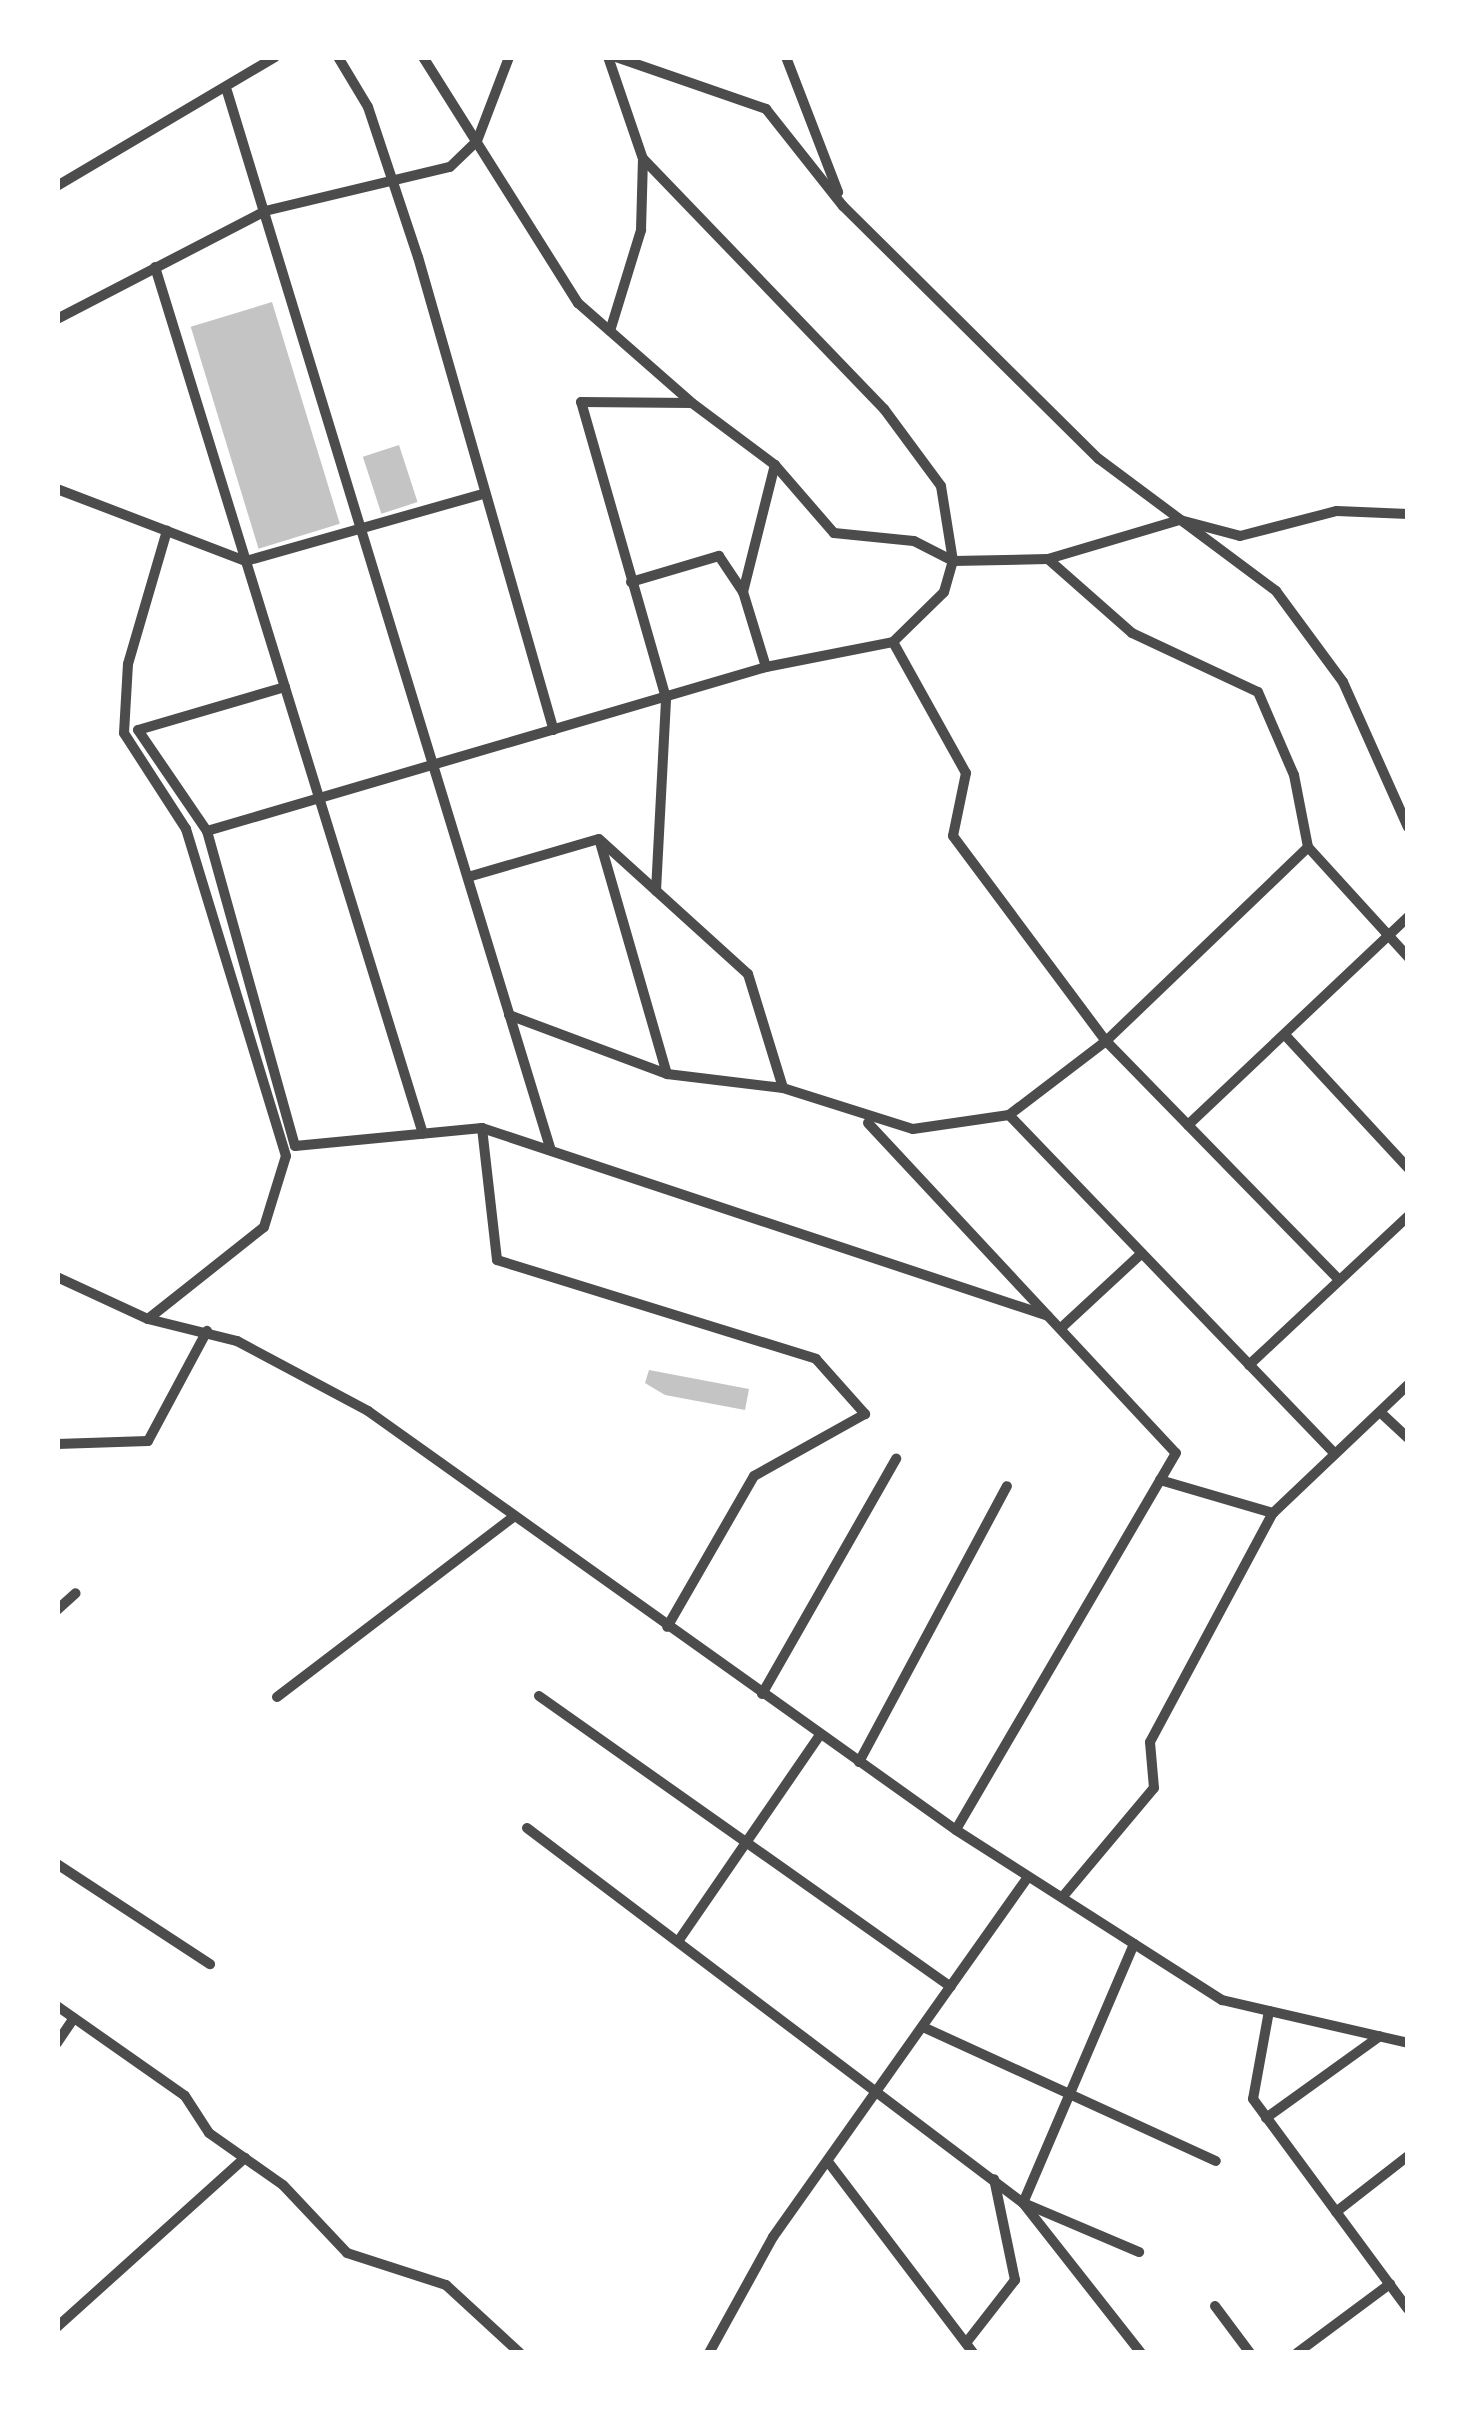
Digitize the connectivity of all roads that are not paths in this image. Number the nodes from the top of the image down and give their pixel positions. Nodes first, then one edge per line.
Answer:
1 (275, 57) edge
2 (338, 57) edge
3 (423, 57) edge
4 (508, 57) edge
5 (612, 57) edge
6 (786, 57) edge
7 (227, 91) junction
8 (477, 141) junction
9 (644, 159) junction
10 (388, 179) junction
11 (57, 186) edge
12 (843, 206) junction
13 (265, 211) junction
14 (155, 267) junction
15 (57, 319) edge
16 (610, 331) junction
17 (692, 403) junction
18 (775, 465) junction
19 (57, 490) edge
20 (480, 495) junction
21 (1408, 514) edge
22 (1180, 520) junction
23 (367, 527) junction
24 (167, 531) junction
25 (1048, 559) junction
26 (246, 561) junction
27 (953, 561) junction
28 (631, 582) junction
29 (743, 592) junction
30 (893, 642) junction
31 (766, 667) junction
32 (285, 687) junction
33 (666, 698) junction
34 (554, 730) junction
35 (434, 765) junction
36 (319, 798) junction
37 (1408, 827) edge
38 (207, 831) junction
39 (599, 839) junction
40 (1309, 847) junction
41 (467, 878) junction
42 (656, 891) junction
43 (1408, 917) edge
44 (1389, 936) junction
45 (1408, 957) edge
46 (509, 1015) junction
47 (1285, 1035) junction
48 (1106, 1041) junction
49 (667, 1073) junction
50 (784, 1088) junction
51 (1009, 1115) junction
52 (866, 1120) junction
53 (1188, 1125) junction
54 (482, 1128) junction
55 (423, 1134) junction
56 (551, 1151) junction
57 (1408, 1168) edge
58 (1408, 1216) edge
59 (1142, 1253) junction
60 (57, 1276) edge
61 (1339, 1280) junction
62 (1048, 1316) junction
63 (148, 1318) junction
64 (1060, 1328) junction
65 (206, 1331) junction
66 (1249, 1365) junction
67 (1408, 1385) edge
68 (1380, 1412) junction
69 (1408, 1438) edge
70 (57, 1444) edge
71 (1335, 1454) junction
72 (896, 1459) dead end
73 (1160, 1480) junction
74 (1007, 1486) dead end
75 (1273, 1513) junction
76 (512, 1518) junction
77 (76, 1593) dead end
78 (57, 1610) edge
79 (667, 1627) junction
80 (762, 1694) junction
81 (539, 1696) dead end
82 (277, 1697) dead end
83 (820, 1735) junction
84 (859, 1762) junction
85 (527, 1828) dead end
86 (956, 1830) junction
87 (746, 1843) junction
88 (57, 1864) edge
89 (1028, 1876) junction
90 (1065, 1894) junction
91 (680, 1940) junction
92 (1134, 1944) junction
93 (210, 1964) dead end
94 (951, 1987) junction
95 (57, 2006) edge
96 (1270, 2011) junction
97 (74, 2018) junction
98 (923, 2027) junction
99 (1380, 2036) junction
100 (57, 2043) edge
101 (1408, 2043) edge
102 (880, 2087) junction
103 (1071, 2098) junction
104 (1266, 2118) junction
105 (1408, 2156) edge
106 (245, 2158) junction
107 (1216, 2161) dead end
108 (829, 2163) junction
109 (994, 2179) junction
110 (1023, 2203) junction
111 (1336, 2212) junction
112 (1139, 2252) dead end
113 (1390, 2284) junction
114 (1215, 2306) dead end
115 (1408, 2308) edge
116 (57, 2327) edge
117 (712, 2347) edge
118 (969, 2348) edge
119 (520, 2353) edge
120 (727, 2353) edge
121 (1141, 2353) edge
122 (1250, 2353) edge
123 (1297, 2353) edge

1 - 7 street
2 - 10 street
3 - 8 street
4 - 8 street
5 - 9 street
5 - 12 street
6 - 12 street
7 - 11 street
7 - 13 street
8 - 10 street
8 - 16 street
9 - 16 street
9 - 27 street
10 - 13 street
10 - 20 street
12 - 22 street
13 - 14 street
13 - 23 street
14 - 15 street
14 - 26 street
16 - 17 street
17 - 18 street
17 - 28 street
18 - 27 street
18 - 29 street
19 - 24 street
20 - 23 street
20 - 34 street
21 - 22 street
22 - 25 street
22 - 37 street
23 - 26 street
23 - 35 street
24 - 26 street
24 - 63 street
25 - 27 street
25 - 40 street
26 - 32 street
27 - 30 street
28 - 29 street
28 - 33 street
29 - 31 street
30 - 31 street
30 - 48 street
31 - 33 street
32 - 36 street
32 - 38 street
33 - 34 street
33 - 42 street
34 - 35 street
35 - 36 street
35 - 41 street
36 - 38 street
36 - 55 street
38 - 55 street
39 - 41 street
39 - 42 street
39 - 49 street
40 - 44 street
40 - 48 street
41 - 46 street
42 - 50 street
43 - 44 street
44 - 45 street
44 - 47 street
46 - 49 street
46 - 56 street
47 - 53 street
47 - 57 street
48 - 51 street
48 - 53 street
49 - 50 street
50 - 52 street
51 - 52 street
51 - 59 street
52 - 62 street
53 - 61 street
54 - 55 street
54 - 56 street
54 - 79 street
56 - 62 street
58 - 61 street
59 - 64 street
59 - 66 street
60 - 63 street
61 - 66 street
62 - 64 street
63 - 65 street
64 - 73 street
65 - 70 street
65 - 76 street
66 - 71 street
67 - 68 street
68 - 69 street
68 - 71 street
71 - 75 street
72 - 80 street
73 - 75 street
73 - 86 street
74 - 84 street
75 - 90 street
76 - 79 street
76 - 82 street
77 - 78 street
79 - 80 street
80 - 83 street
81 - 87 street
83 - 84 street
83 - 87 street
84 - 86 street
85 - 91 street
86 - 89 street
87 - 91 street
87 - 94 street
88 - 93 street
89 - 90 street
89 - 94 street
90 - 92 street
91 - 102 street
92 - 96 street
92 - 103 street
94 - 98 street
95 - 97 street
96 - 99 street
96 - 104 street
97 - 100 street
97 - 106 street
98 - 102 street
98 - 103 street
99 - 101 street
99 - 104 street
102 - 108 street
102 - 109 street
103 - 107 street
103 - 110 street
104 - 111 street
105 - 111 street
106 - 116 street
106 - 119 street
108 - 117 street
108 - 118 street
109 - 110 street
109 - 118 street
110 - 112 street
110 - 121 street
111 - 113 street
113 - 115 street
113 - 123 street
114 - 122 street
117 - 120 street

